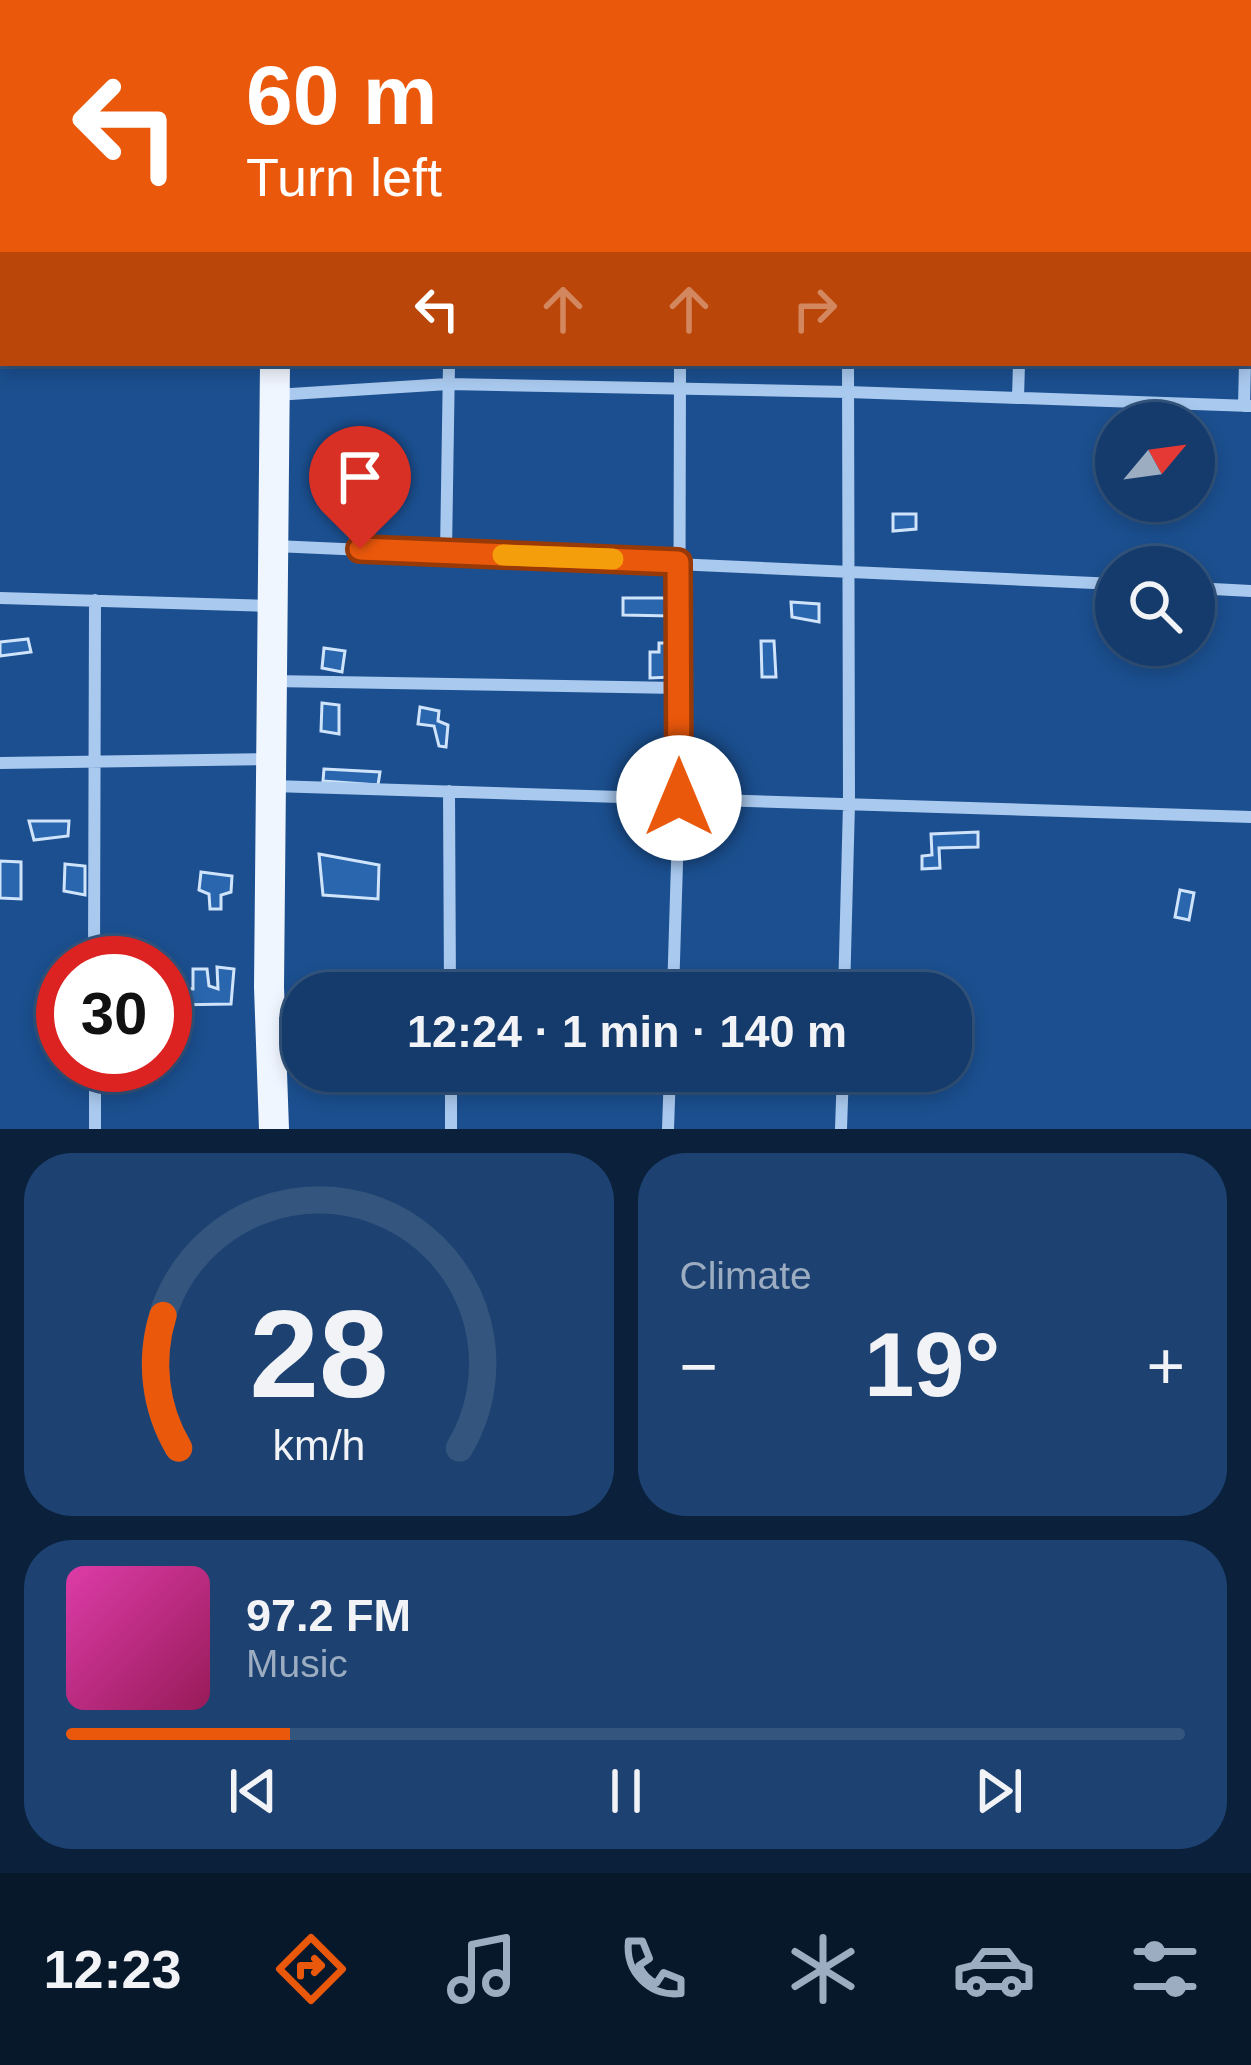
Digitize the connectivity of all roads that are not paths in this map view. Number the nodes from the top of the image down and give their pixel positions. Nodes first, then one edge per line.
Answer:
1 (275, 366) edge
2 (448, 366) edge
3 (680, 366) edge
4 (848, 366) edge
5 (1018, 366) edge
6 (1245, 366) edge
7 (448, 384) junction
8 (680, 389) junction
9 (848, 392) junction
10 (275, 394) junction
11 (1018, 398) junction
12 (1247, 406) edge
13 (274, 546) junction
14 (446, 552) junction
15 (678, 562) junction
16 (848, 569) junction
17 (1095, 583) edge
18 (1215, 589) edge
19 (1251, 591) edge
20 (0, 598) edge
21 (95, 600) junction
22 (272, 606) junction
23 (272, 681) junction
24 (678, 688) junction
25 (0, 763) edge
26 (93, 763) junction
27 (271, 772) junction
28 (449, 791) junction
29 (679, 798) junction
30 (849, 804) junction
31 (1251, 817) edge
32 (94, 936) edge
33 (451, 972) edge
34 (674, 972) edge
35 (845, 972) edge
36 (95, 1092) edge
37 (451, 1092) edge
38 (669, 1092) edge
39 (843, 1092) edge
40 (95, 1129) edge
41 (274, 1129) edge
42 (452, 1129) edge
43 (668, 1129) edge
44 (842, 1129) edge

1 - 10 main road
2 - 7 street
3 - 8 street
4 - 9 street
5 - 11 street
6 - 12 street
7 - 8 street
7 - 10 street
7 - 14 street
8 - 9 street
8 - 15 street
9 - 11 street
9 - 16 street
10 - 13 main road
11 - 12 street
13 - 14 street
13 - 22 main road
14 - 15 street
15 - 16 street
15 - 24 street
16 - 17 street
16 - 30 street
18 - 19 street
20 - 21 street
21 - 22 street
21 - 26 street
22 - 23 main road
23 - 24 street
23 - 27 main road
24 - 29 street
25 - 26 street
26 - 27 street
26 - 32 street
27 - 28 street
27 - 41 main road
28 - 29 street
28 - 33 street
29 - 30 street
29 - 34 street
30 - 31 street
30 - 35 street
36 - 40 street
37 - 42 street
38 - 43 street
39 - 44 street

